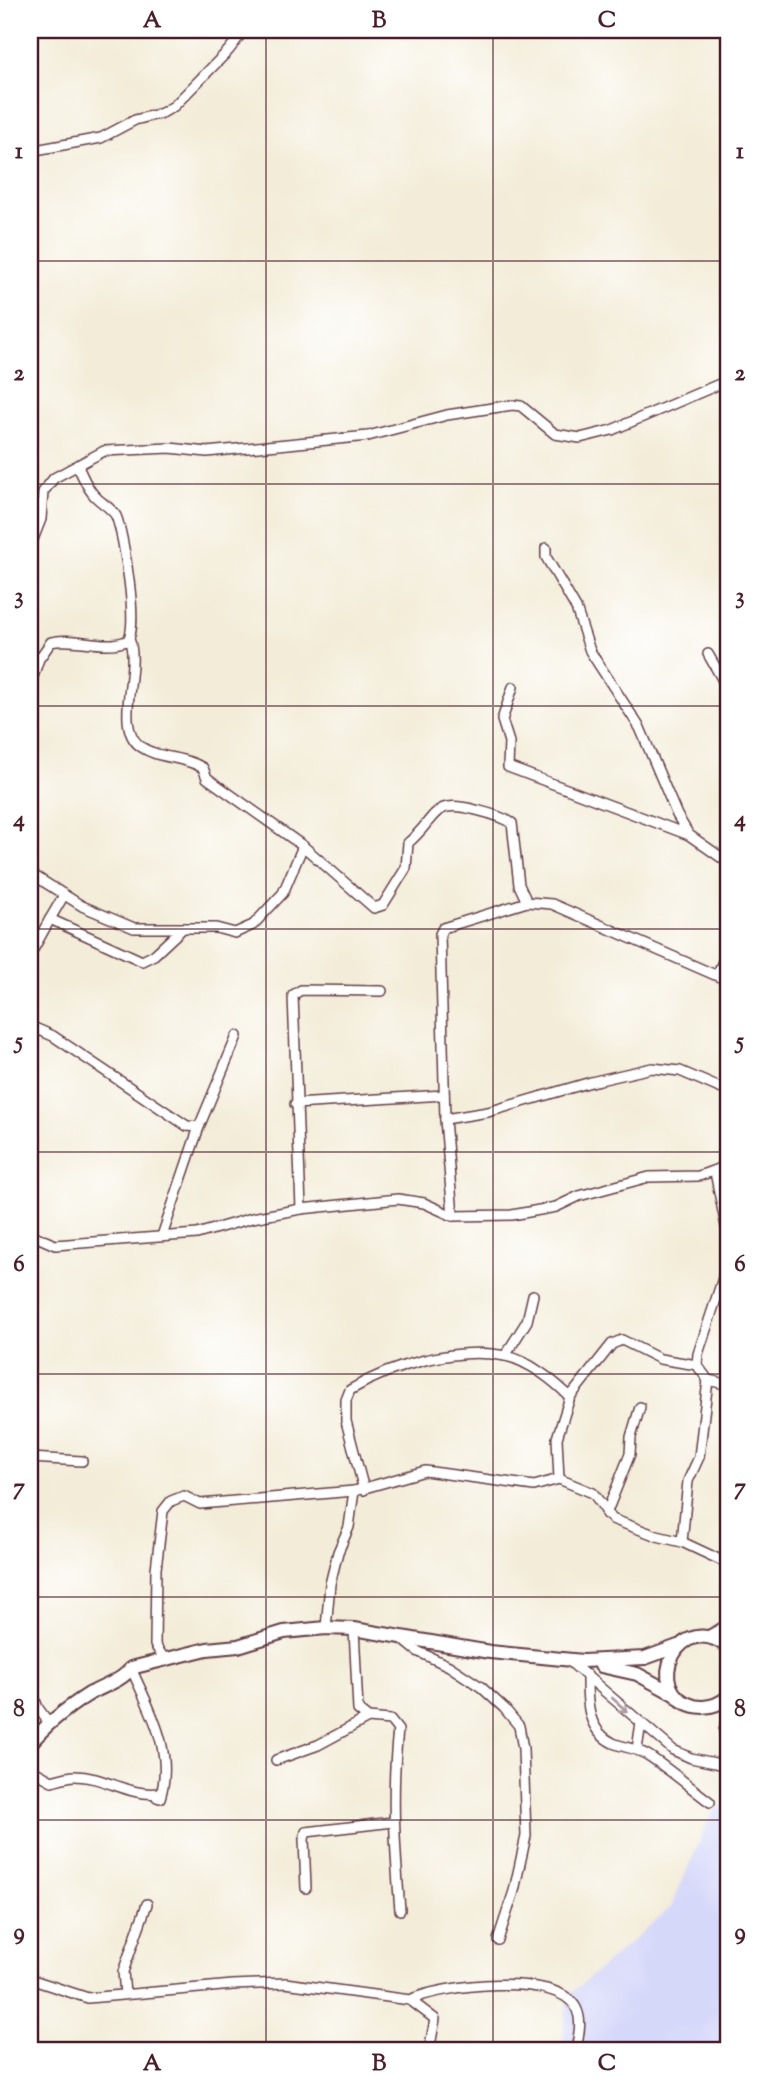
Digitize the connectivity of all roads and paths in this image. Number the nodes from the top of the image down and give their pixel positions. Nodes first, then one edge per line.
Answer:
1 (244, 30) edge
2 (30, 151) edge
3 (729, 380) edge
4 (77, 465) junction
5 (30, 547) edge
6 (545, 548) dead end
7 (129, 639) junction
8 (708, 654) dead end
9 (30, 685) edge
10 (513, 687) dead end
11 (729, 691) edge
12 (689, 835) junction
13 (303, 846) junction
14 (729, 863) edge
15 (30, 873) edge
16 (64, 895) junction
17 (527, 902) junction
18 (50, 919) junction
19 (183, 928) junction
20 (729, 948) edge
21 (30, 955) edge
22 (717, 975) junction
23 (729, 981) edge
24 (382, 991) dead end
25 (30, 1026) edge
26 (237, 1036) dead end
27 (729, 1092) edge
28 (444, 1095) junction
29 (295, 1104) junction
30 (445, 1119) junction
31 (199, 1127) junction
32 (729, 1166) edge
33 (715, 1172) junction
34 (300, 1209) junction
35 (453, 1216) junction
36 (30, 1234) edge
37 (162, 1236) junction
38 (729, 1241) edge
39 (729, 1248) edge
40 (533, 1295) dead end
41 (505, 1356) junction
42 (697, 1365) junction
43 (708, 1380) junction
44 (729, 1385) edge
45 (570, 1397) junction
46 (640, 1406) dead end
47 (30, 1458) edge
48 (82, 1461) dead end
49 (559, 1479) junction
50 (364, 1490) junction
51 (354, 1491) junction
52 (606, 1514) junction
53 (682, 1542) junction
54 (729, 1564) edge
55 (729, 1626) edge
56 (326, 1628) junction
57 (354, 1629) junction
58 (399, 1637) junction
59 (709, 1637) junction
60 (678, 1646) junction
61 (729, 1648) edge
62 (568, 1660) junction
63 (166, 1661) junction
64 (583, 1661) junction
65 (131, 1668) junction
66 (587, 1675) junction
67 (30, 1687) edge
68 (729, 1696) edge
69 (678, 1697) junction
70 (729, 1712) edge
71 (368, 1718) junction
72 (49, 1723) junction
73 (641, 1723) junction
74 (30, 1744) edge
75 (729, 1745) edge
76 (637, 1749) junction
77 (276, 1760) dead end
78 (729, 1766) edge
79 (30, 1769) edge
80 (710, 1802) dead end
81 (393, 1822) junction
82 (306, 1888) dead end
83 (147, 1904) dead end
84 (400, 1910) dead end
85 (498, 1940) dead end
86 (30, 1979) edge
87 (125, 1994) junction
88 (410, 2000) junction
89 (429, 2051) edge
90 (576, 2051) edge

1 - 2 street
3 - 4 street
4 - 5 street
4 - 7 street
6 - 12 street
7 - 9 street
7 - 13 street
8 - 11 street
10 - 12 street
12 - 14 street
13 - 17 street
13 - 19 street
15 - 16 street
16 - 18 street
16 - 19 street
17 - 22 street
17 - 28 street
18 - 19 street
18 - 21 street
20 - 22 street
22 - 23 street
24 - 29 street
25 - 31 street
26 - 31 street
27 - 30 street
28 - 29 street
28 - 30 street
29 - 34 street
30 - 35 street
31 - 37 street
32 - 33 street
33 - 35 street
33 - 38 street
34 - 35 street
34 - 37 street
36 - 37 street
39 - 42 street
40 - 41 street
41 - 45 street
41 - 50 street
42 - 43 street
42 - 45 street
43 - 44 street
43 - 53 street
45 - 49 street
46 - 52 street
47 - 48 street
49 - 50 street
49 - 52 street
50 - 51 street
51 - 56 street
51 - 63 street
52 - 53 street
53 - 54 street
55 - 59 main road
56 - 57 main road
56 - 63 main road
57 - 58 main road
57 - 71 street
58 - 62 main road
58 - 85 street
59 - 60 main road
59 - 61 main road
60 - 64 main road
60 - 69 main road
62 - 64 main road
62 - 66 street
63 - 65 main road
64 - 69 main road
65 - 72 main road
65 - 79 street
66 -> 73 street
66 - 76 street
67 - 72 street
68 - 69 main road
70 - 75 street
71 - 77 street
71 - 81 street
72 - 74 main road
73 - 76 street
73 - 78 street
76 - 80 street
81 - 82 street
81 - 84 street
83 - 87 street
86 - 87 street
87 - 88 street
88 - 89 street
88 - 90 street

